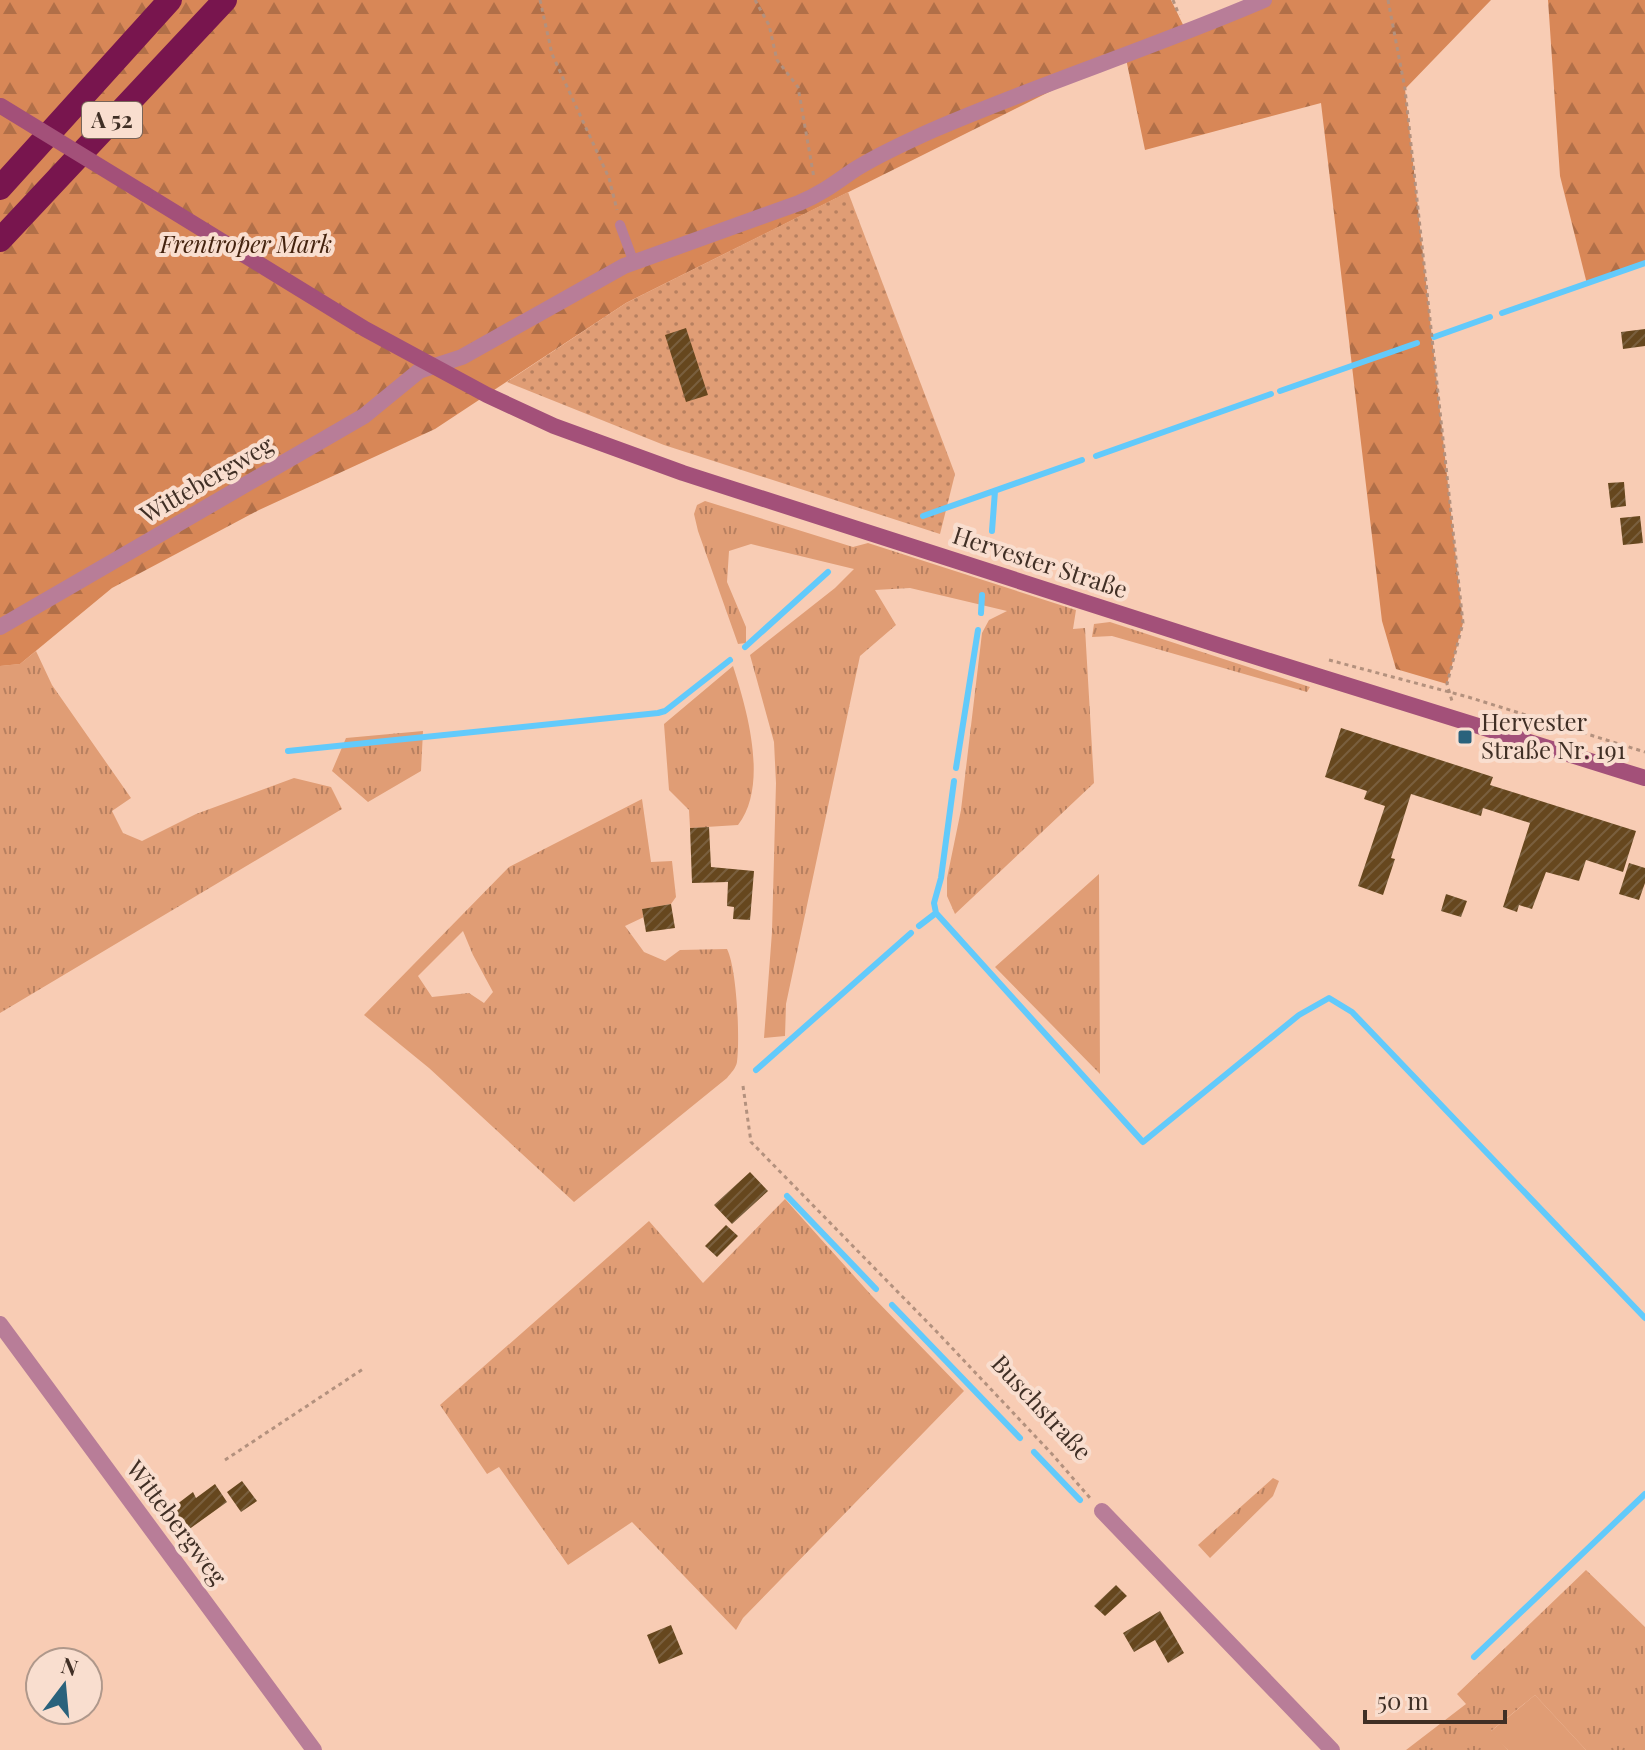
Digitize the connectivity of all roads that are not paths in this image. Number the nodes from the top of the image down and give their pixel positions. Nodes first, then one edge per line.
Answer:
1 (170, 0) edge
2 (225, 0) edge
3 (1264, 0) edge
4 (1, 106) edge
5 (0, 188) edge
6 (620, 225) road end
7 (0, 240) edge
8 (634, 263) junction
9 (431, 366) junction
10 (0, 627) edge
11 (1645, 778) edge
12 (0, 1324) edge
13 (1102, 1511) road end
14 (314, 1750) edge
15 (1332, 1750) edge

1 - 5 highway, A 52
2 - 7 highway, A 52
3 - 8 street
4 - 9 main road, Hervester Straße, bridge
6 - 8 lane
8 - 9 street
9 - 10 street, Wittebergweg
9 - 11 main road, Hervester Straße
12 - 14 street, Wittebergweg
13 - 15 street

